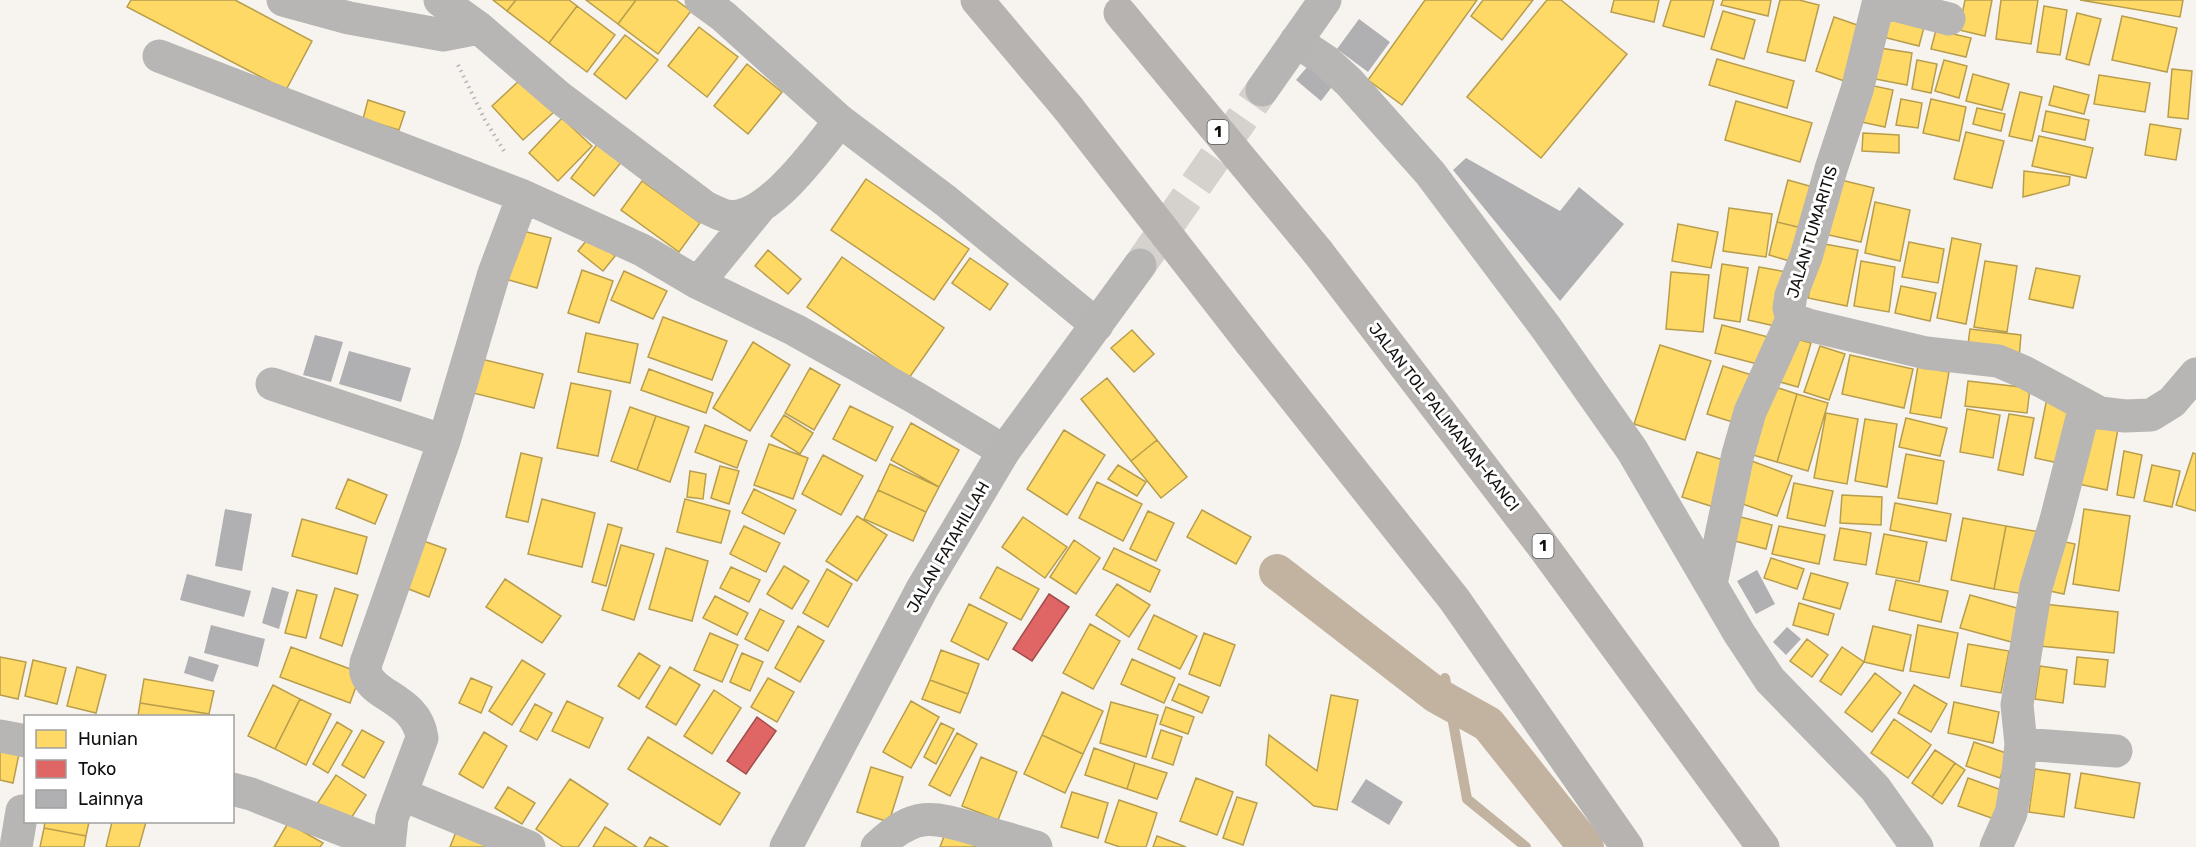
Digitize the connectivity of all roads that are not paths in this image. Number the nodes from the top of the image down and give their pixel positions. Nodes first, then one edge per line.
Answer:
1 (283, 0) edge
2 (440, 0) edge
3 (701, 0) edge
4 (977, 0) edge
5 (1324, 0) edge
6 (1875, 1) edge
7 (1115, 7) edge
8 (1949, 19) dead end
9 (479, 28) junction
10 (1296, 41) junction
11 (159, 56) dead end
12 (1262, 90) tunnel mouth
13 (840, 121) junction
14 (523, 196) junction
15 (760, 207) junction
16 (1140, 265) tunnel mouth
17 (698, 283) junction
18 (1792, 319) junction
19 (1097, 325) junction
20 (2196, 374) edge
21 (272, 384) dead end
22 (2085, 406) junction
23 (444, 441) junction
24 (1004, 451) junction
25 (1711, 584) junction
26 (0, 736) edge
27 (24, 741) edge
28 (2021, 744) junction
29 (2116, 751) dead end
30 (234, 790) edge
31 (401, 794) junction
32 (22, 811) dead end
33 (16, 847) edge
34 (388, 847) edge
35 (529, 847) edge
36 (786, 847) edge
37 (878, 847) edge
38 (1036, 847) edge
39 (1627, 847) edge
40 (1763, 847) edge
41 (1917, 847) edge
42 (1996, 847) edge

1 - 9 street
2 - 9 street
3 - 13 street
4 - 39 highway, bridge
5 - 10 street
6 - 8 street
6 - 18 street, JALAN TUMARITIS
7 - 40 highway, JALAN TOL PALIMANAN–KANCI / 1, bridge
9 - 15 street
10 - 12 street
10 - 25 street
11 - 14 street
13 - 15 street
13 - 19 street
14 - 17 street
14 - 23 street
15 - 17 street
16 - 19 street, JALAN FATAHILLAH
17 - 24 street
18 - 22 street, JALAN TUMARITIS
18 - 25 street
19 - 24 street, JALAN FATAHILLAH
20 - 22 street, JALAN TUMARITIS
21 - 23 street
22 - 28 street
23 - 31 street
24 - 36 street, JALAN FATAHILLAH
25 - 41 street
26 - 27 street
28 - 29 street
28 - 42 street
30 - 34 street
31 - 34 street
31 - 35 street
32 - 33 street
37 - 38 street

